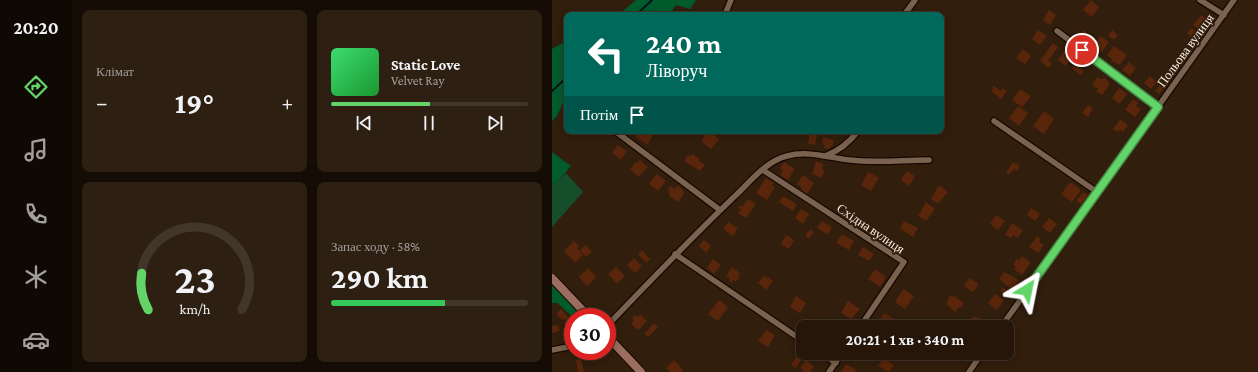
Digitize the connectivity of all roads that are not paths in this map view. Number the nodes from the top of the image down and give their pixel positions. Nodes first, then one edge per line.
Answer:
1 (731, 0) edge
2 (915, 0) edge
3 (1200, 0) edge
4 (1234, 0) edge
5 (726, 12) edge
6 (906, 12) edge
7 (1224, 15) junction
8 (1057, 31) dead end
9 (1158, 107) junction
10 (994, 121) dead end
11 (619, 134) edge
12 (855, 134) edge
13 (824, 156) junction
14 (929, 160) dead end
15 (763, 170) junction
16 (1097, 192) junction
17 (720, 210) junction
18 (675, 254) junction
19 (552, 278) edge
20 (580, 308) edge
21 (616, 316) edge
22 (865, 320) edge
23 (1005, 320) edge
24 (796, 336) edge
25 (616, 345) edge
26 (564, 348) edge
27 (552, 350) edge
28 (832, 360) edge
29 (838, 360) edge
30 (977, 360) edge
31 (836, 363) junction
32 (641, 372) edge
33 (829, 372) edge
34 (968, 372) edge

1 - 5 street
2 - 6 street
3 - 7 street
4 - 7 street, Польова вулиця
7 - 9 street, Польова вулиця
8 - 9 street
9 - 16 street, Польова вулиця
10 - 16 street
11 - 17 street
12 - 13 street
13 - 14 street
13 - 15 street
15 - 17 street
15 - 22 street, Східна вулиця
16 - 23 street, Польова вулиця
17 - 18 street
18 - 21 street
18 - 24 street
19 - 20 main road
25 - 32 main road
26 - 27 street
28 - 31 street
29 - 31 street
30 - 34 street
31 - 33 street

